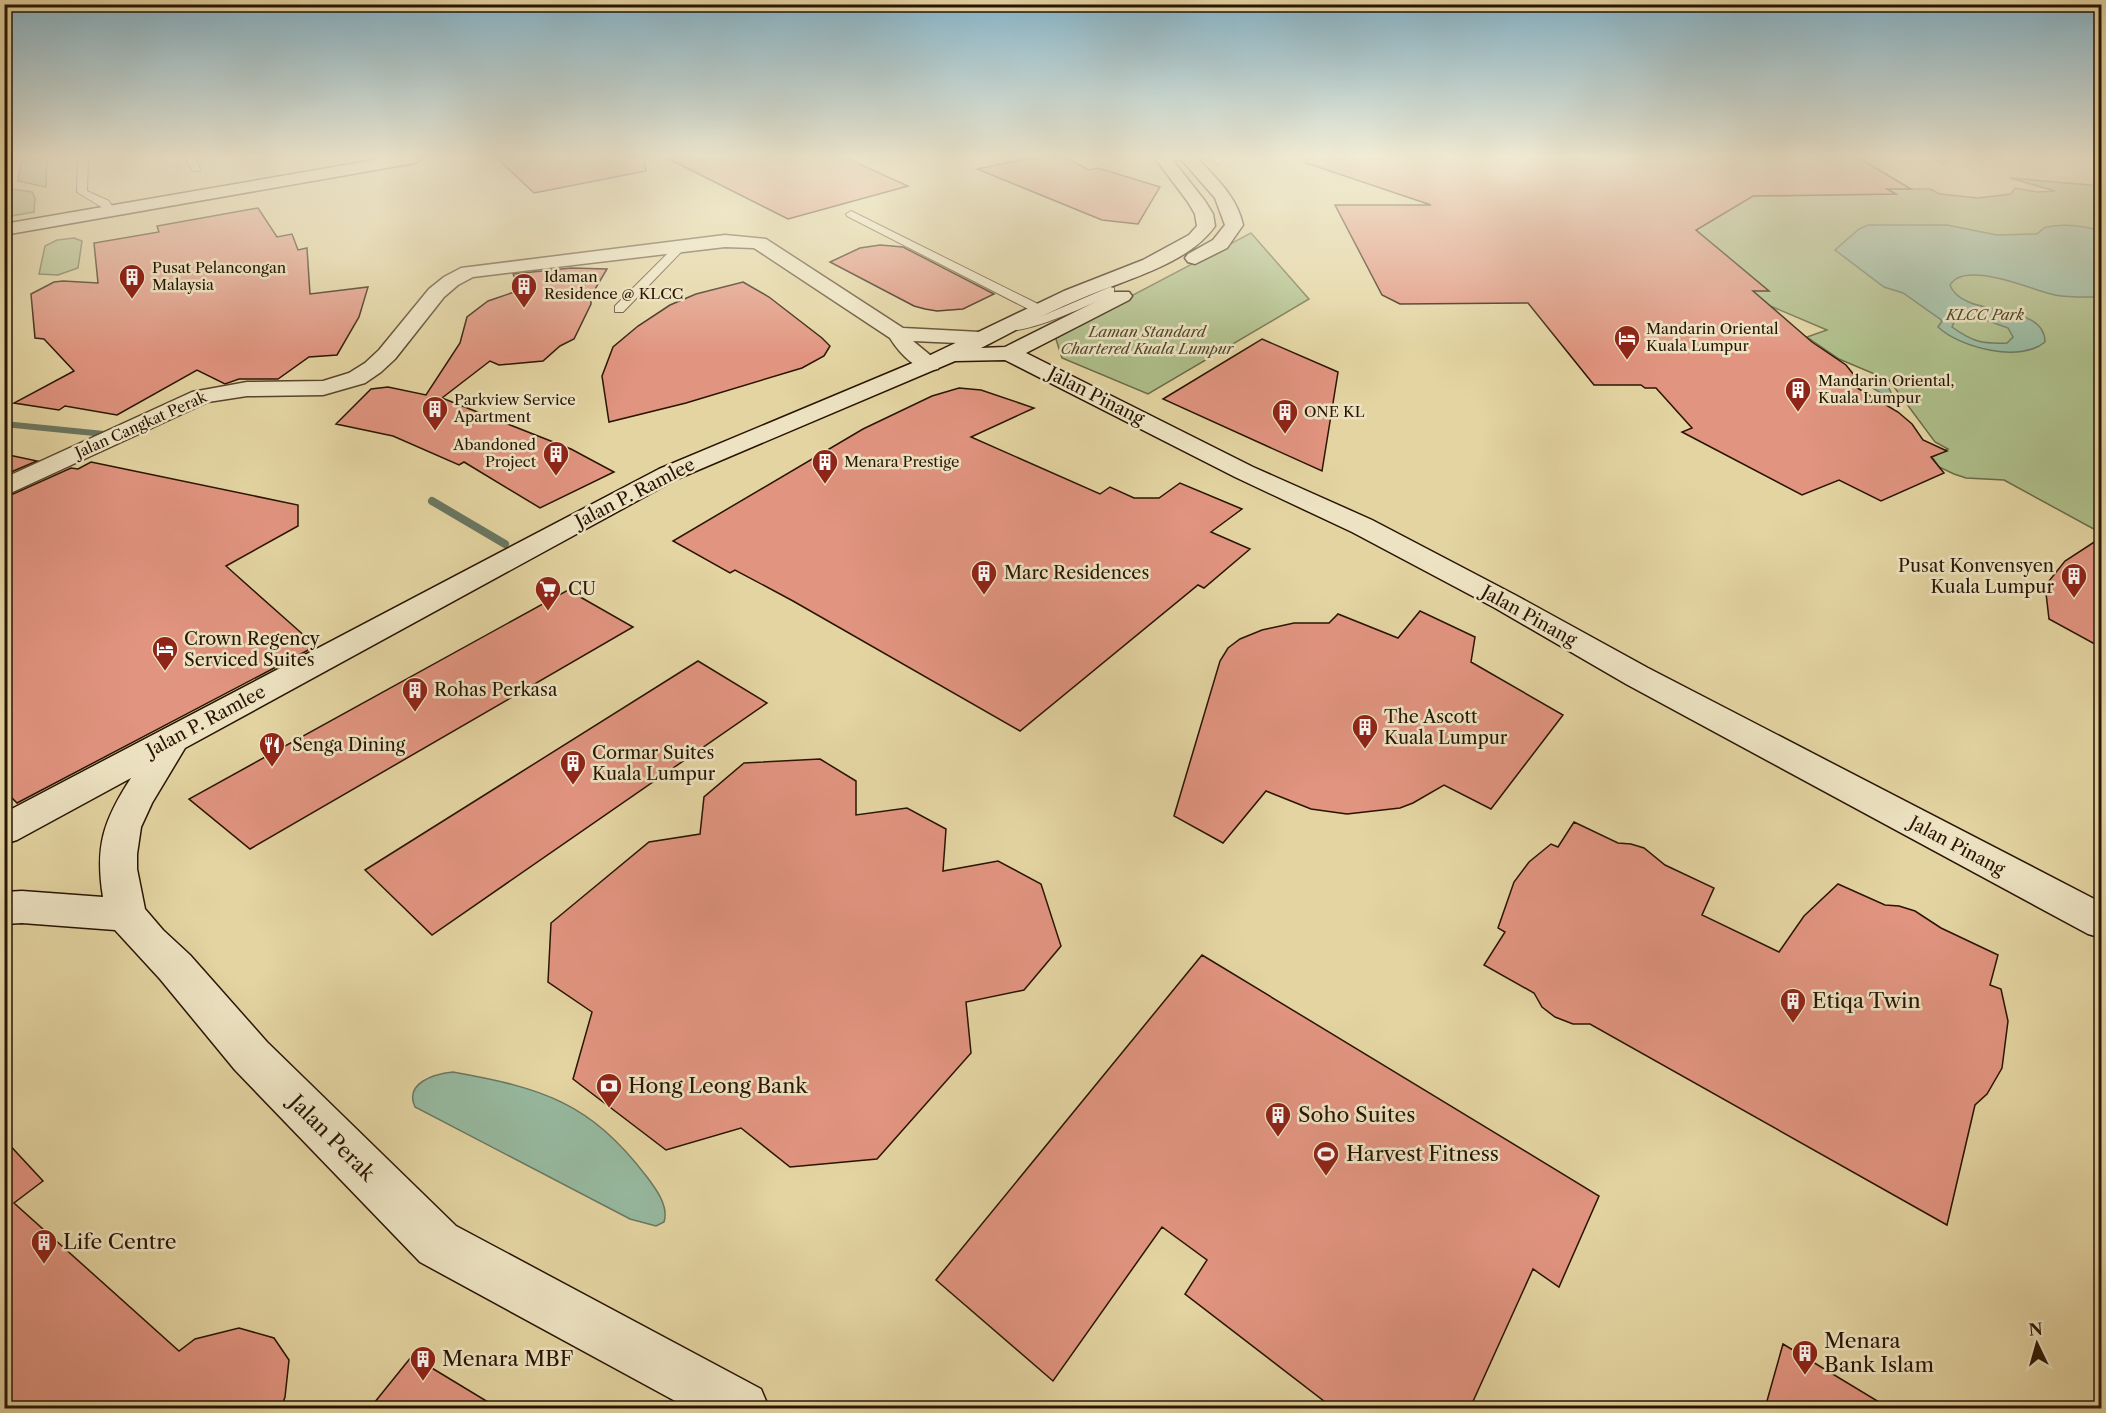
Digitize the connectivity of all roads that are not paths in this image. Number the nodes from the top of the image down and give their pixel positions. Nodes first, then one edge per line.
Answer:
1 (39, 224) edge
2 (871, 224) edge
3 (1206, 224) edge
4 (1234, 224) edge
5 (4, 230) edge
6 (681, 246) junction
7 (1110, 291) dead end
8 (619, 309) dead end
9 (1040, 310) junction
10 (898, 334) junction
11 (980, 338) junction
12 (1006, 340) junction
13 (937, 361) junction
14 (4, 488) edge
15 (174, 739) junction
16 (7, 824) edge
17 (4, 908) edge
18 (126, 915) junction
19 (2102, 922) edge
20 (742, 1408) edge

1 - 5 street
2 - 9 lane
3 - 9 street, Jalan P. Ramlee
4 - 12 street, Jalan P. Ramlee
6 - 8 lane
6 - 10 street, Jalan Cangkat Perak
6 - 14 street, Jalan Cangkat Perak
7 - 12 lane
9 - 12 street, Jalan P. Ramlee
10 - 11 street
10 - 13 street, Jalan Cangkat Perak
11 - 12 street, Jalan P. Ramlee
11 - 13 street, Jalan P. Ramlee
12 - 13 street, Jalan Pinang
12 - 19 street, Jalan Pinang
13 - 15 street, Jalan P. Ramlee
15 - 16 street, Jalan P. Ramlee
15 - 18 street
17 - 18 street
18 - 20 street, Jalan Perak

